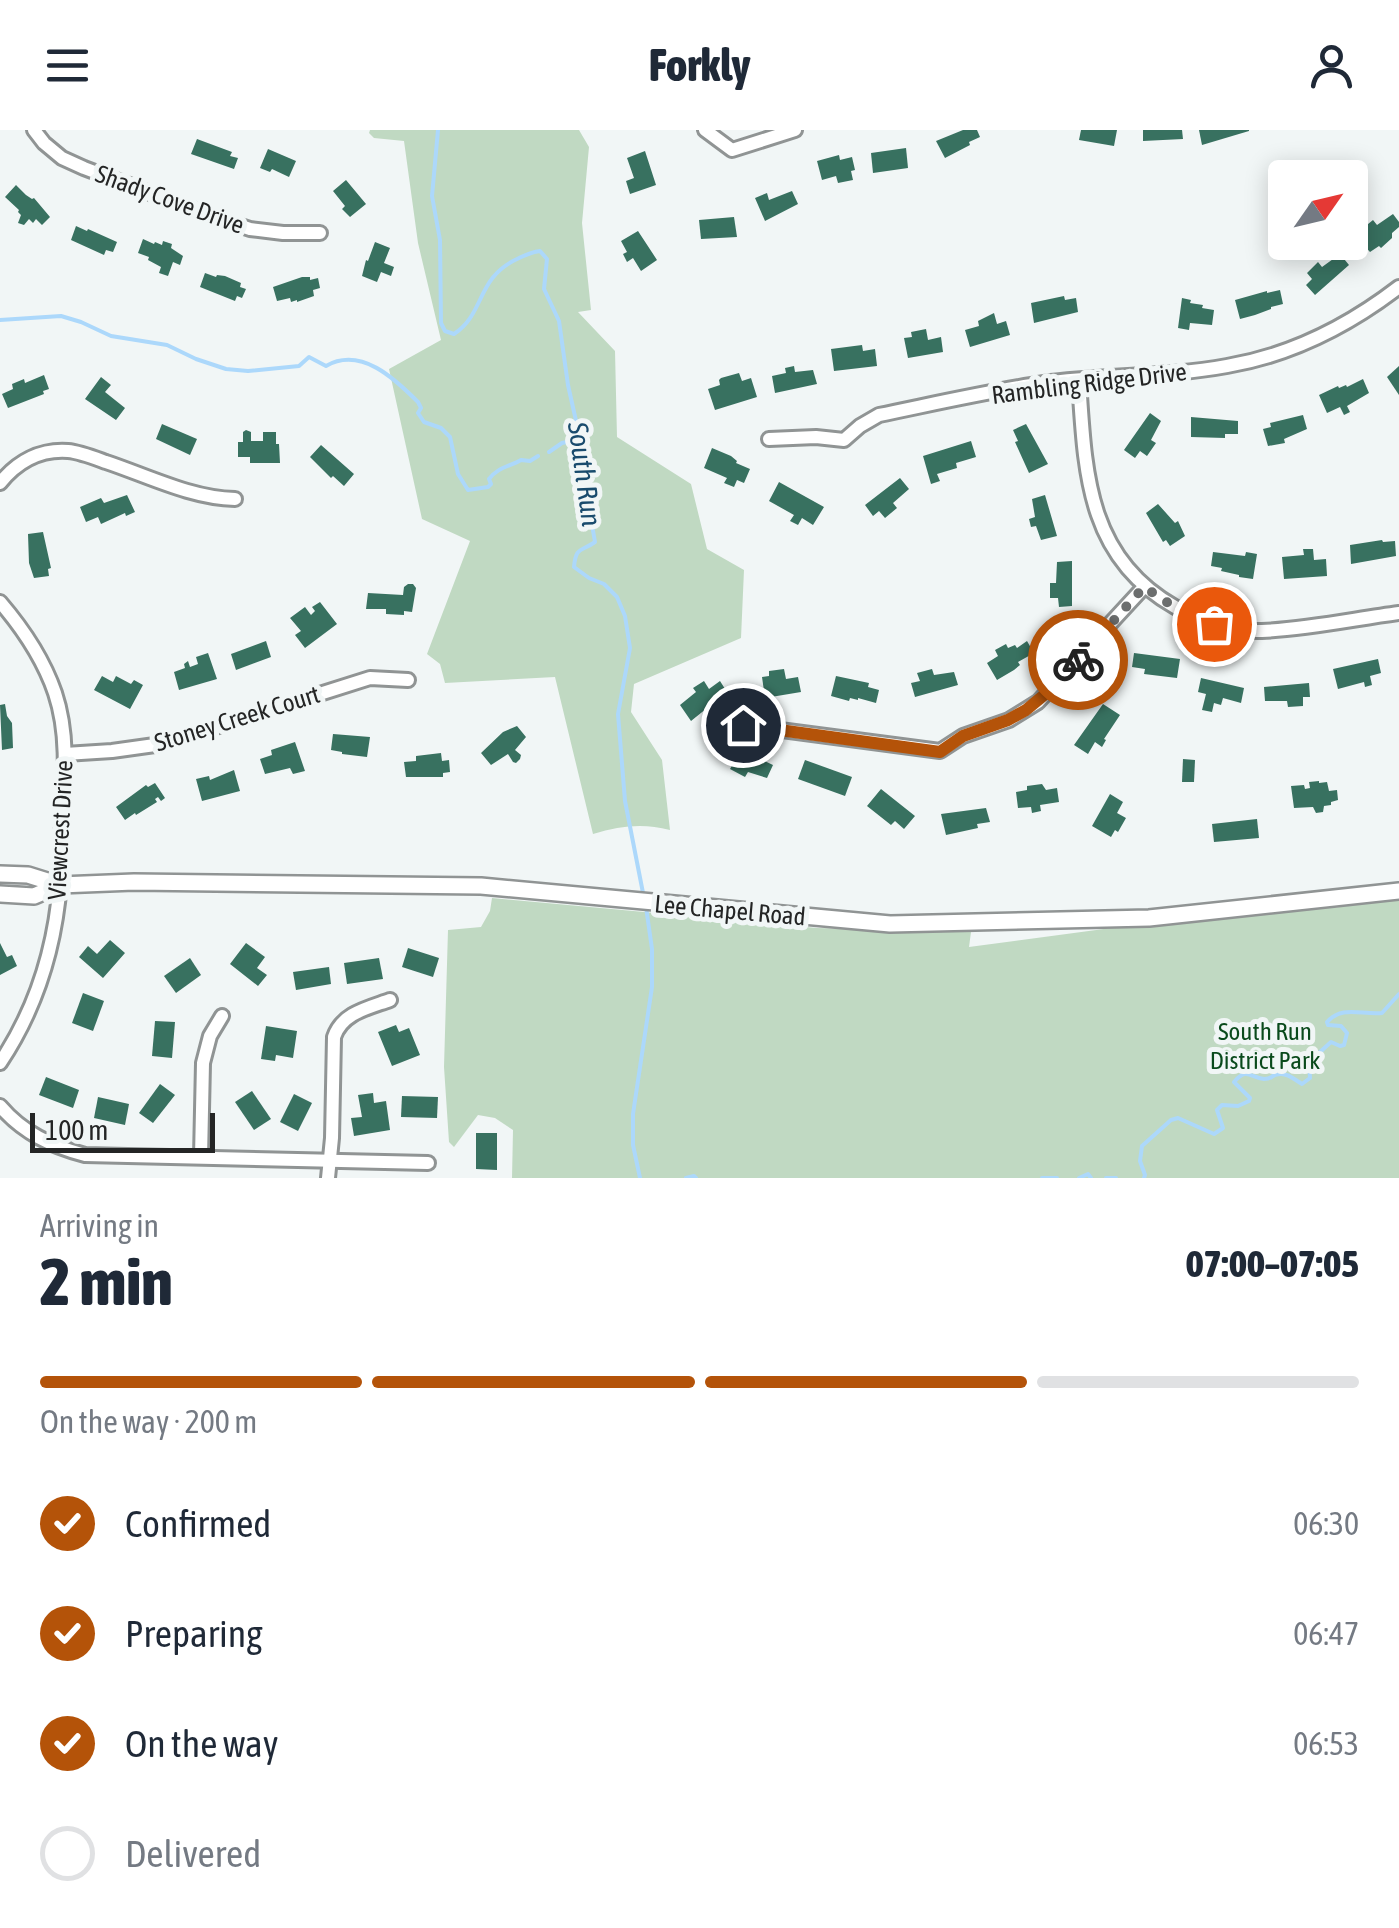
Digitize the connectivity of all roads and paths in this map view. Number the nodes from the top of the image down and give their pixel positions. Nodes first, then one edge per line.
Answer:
1 (34, 130) edge
2 (706, 130) edge
3 (795, 130) edge
4 (320, 232) dead end
5 (1399, 287) edge
6 (1079, 380) junction
7 (769, 439) dead end
8 (0, 483) edge
9 (235, 499) dead end
10 (1144, 587) junction
11 (0, 602) edge
12 (1399, 612) edge
13 (408, 680) dead end
14 (743, 725) dead end
15 (65, 754) junction
16 (0, 874) edge
17 (60, 885) junction
18 (1399, 891) edge
19 (0, 894) edge
20 (390, 1000) dead end
21 (222, 1016) dead end
22 (0, 1063) edge
23 (0, 1106) edge
24 (201, 1157) junction
25 (330, 1161) junction
26 (428, 1163) dead end
27 (328, 1178) edge

1 - 4 street, Shady Cove Drive
2 - 3 street
5 - 6 street, Rambling Ridge Drive
6 - 7 street, Rambling Ridge Drive
6 - 10 street
8 - 9 street
10 - 12 street
10 - 14 street
11 - 15 street, Viewcrest Drive
13 - 15 street, Stoney Creek Court
15 - 17 street, Viewcrest Drive
16 - 17 main road, Lee Chapel Road
17 - 18 main road, Lee Chapel Road
17 - 19 main road, Lee Chapel Road
17 - 22 street, Viewcrest Drive
20 - 25 street
21 - 24 street
23 - 24 street
24 - 25 street
25 - 26 street
25 - 27 street

